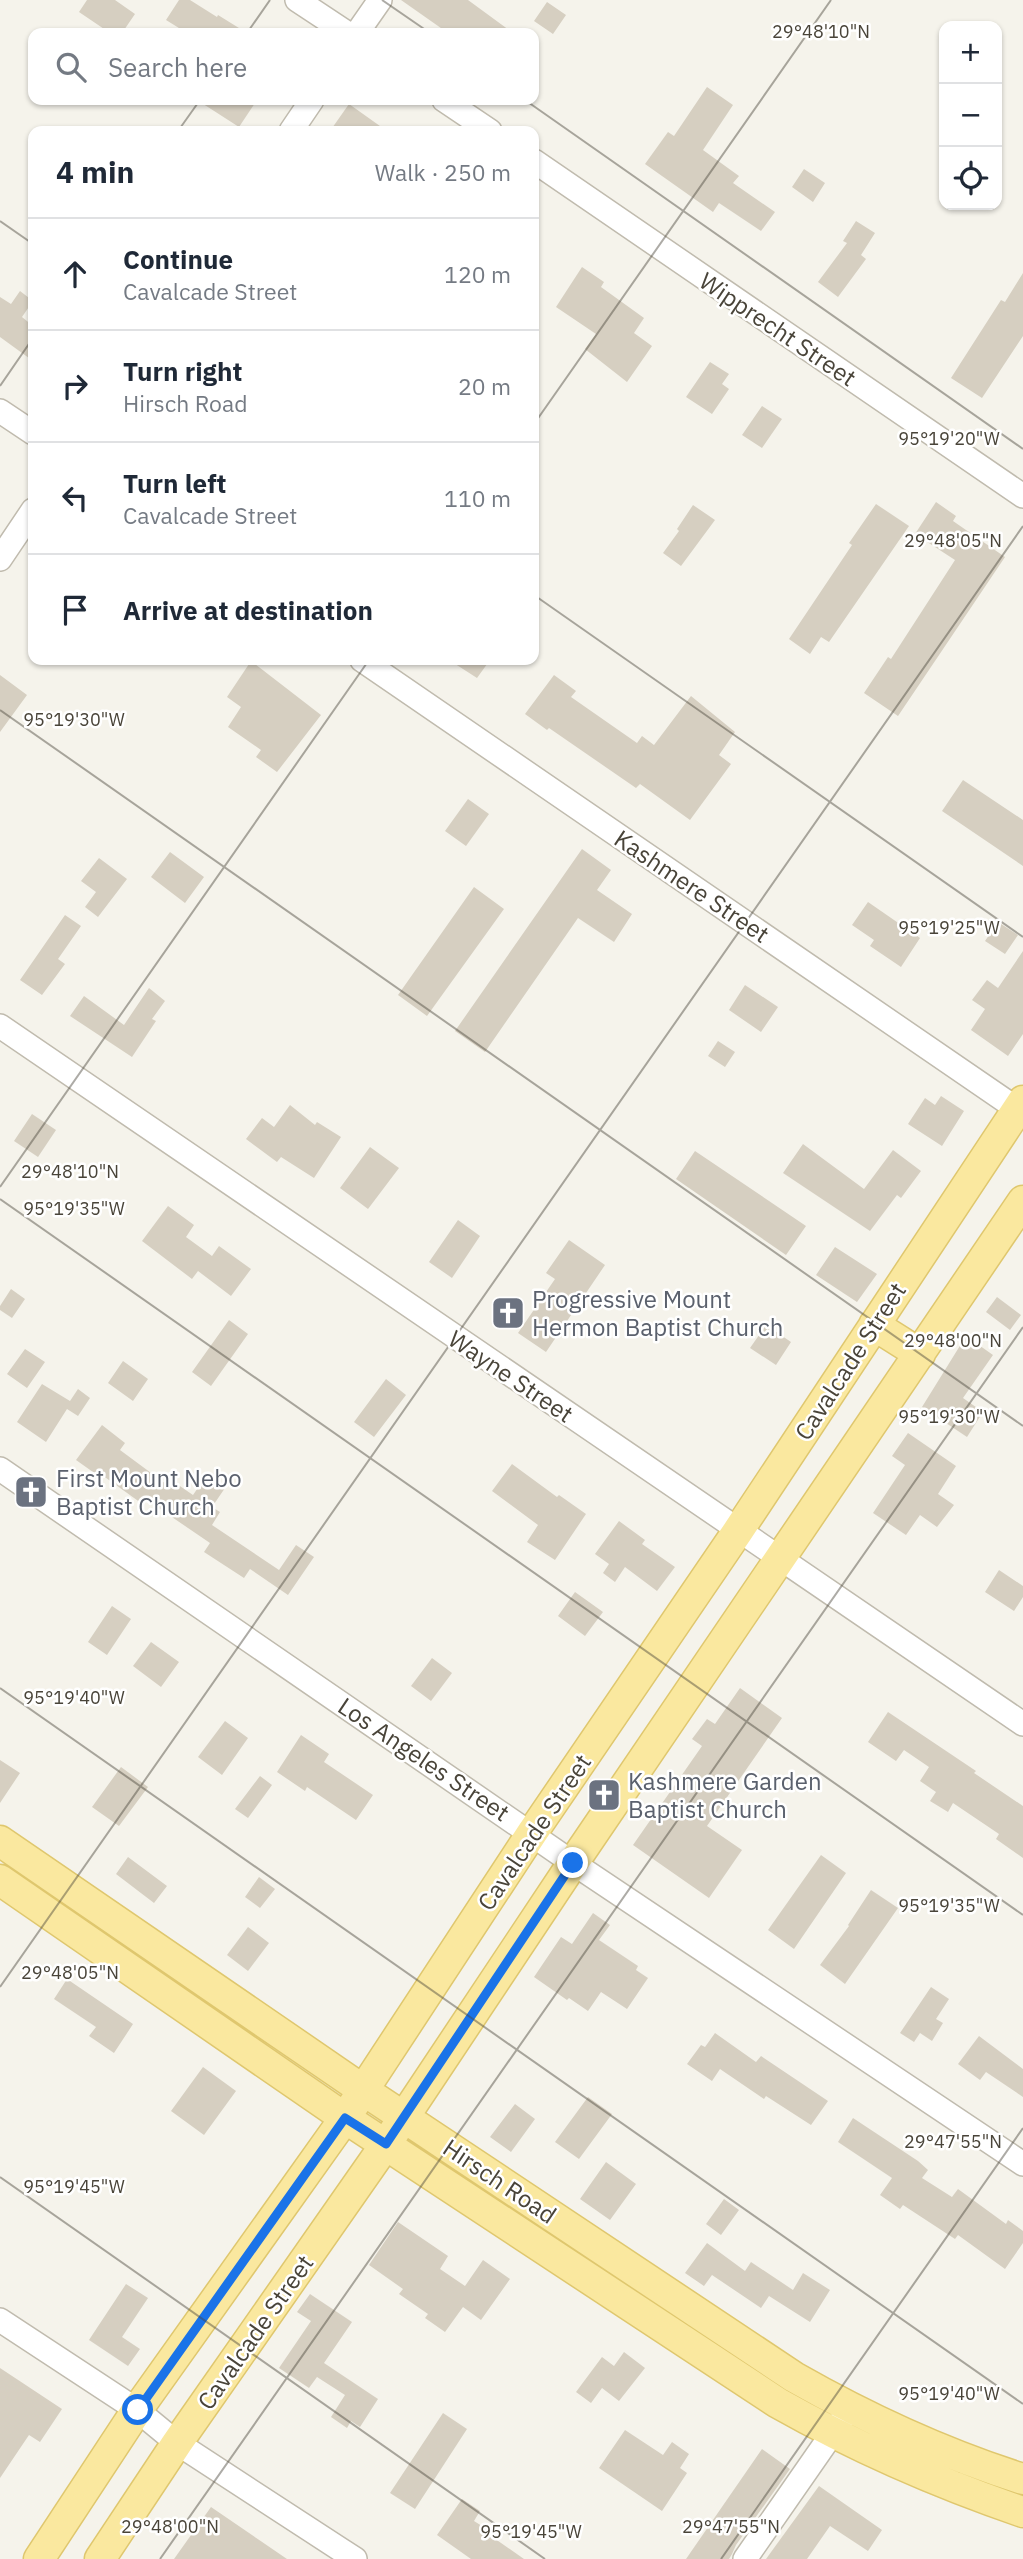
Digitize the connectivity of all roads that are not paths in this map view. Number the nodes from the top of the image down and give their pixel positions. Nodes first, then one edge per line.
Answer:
1 (297, 0) edge
2 (380, 0) edge
3 (339, 28) edge
4 (360, 28) edge
5 (309, 105) edge
6 (451, 105) edge
7 (294, 126) edge
8 (483, 126) edge
9 (539, 164) edge
10 (0, 411) edge
11 (28, 430) edge
12 (1023, 496) edge
13 (28, 517) edge
14 (0, 559) edge
15 (369, 665) edge
16 (0, 1026) edge
17 (1021, 1107) edge
18 (1023, 1201) edge
19 (874, 1325) junction
20 (920, 1354) junction
21 (0, 1469) edge
22 (738, 1531) junction
23 (781, 1560) junction
24 (1023, 1724) edge
25 (532, 1833) junction
26 (0, 1841) edge
27 (573, 1863) junction
28 (0, 1880) edge
29 (363, 2090) junction
30 (404, 2117) junction
31 (345, 2118) junction
32 (386, 2144) junction
33 (1023, 2164) edge
34 (0, 2320) edge
35 (850, 2408) junction
36 (138, 2410) junction
37 (832, 2434) junction
38 (177, 2443) junction
39 (1023, 2479) edge
40 (1023, 2512) edge
41 (38, 2559) edge
42 (100, 2559) edge
43 (355, 2559) edge
44 (745, 2559) edge

1 - 3 street
2 - 4 street
5 - 7 street
6 - 8 street
9 - 12 street, Wipprecht Street
10 - 11 street
13 - 14 street
15 - 17 street, Kashmere Street
16 - 22 street, Wayne Street
17 - 19 main road, Cavalcade Street
18 - 20 main road, Cavalcade Street
19 - 20 main road
19 - 22 main road, Cavalcade Street
20 - 23 main road, Cavalcade Street
21 - 25 street, Los Angeles Street
22 - 23 street, Wayne Street
22 - 25 main road, Cavalcade Street
23 - 24 street, Wayne Street
23 - 27 main road, Cavalcade Street
25 - 27 street, Los Angeles Street
25 - 29 main road, Cavalcade Street
26 - 29 main road, Hirsch Road
27 - 30 main road, Cavalcade Street
27 - 33 street, Los Angeles Street
28 - 31 main road, Hirsch Road
29 - 30 main road, Hirsch Road
29 - 31 main road, Cavalcade Street
30 - 32 main road, Cavalcade Street
30 - 35 main road, Hirsch Road
31 - 32 main road, Hirsch Road
31 - 36 main road, Cavalcade Street
32 - 37 main road, Hirsch Road
32 - 38 main road, Cavalcade Street
34 - 36 street
35 - 37 street
35 - 39 main road, Hirsch Road
36 - 38 street
36 - 41 main road, Cavalcade Street
37 - 40 main road, Hirsch Road
37 - 44 street
38 - 42 main road, Cavalcade Street
38 - 43 street

